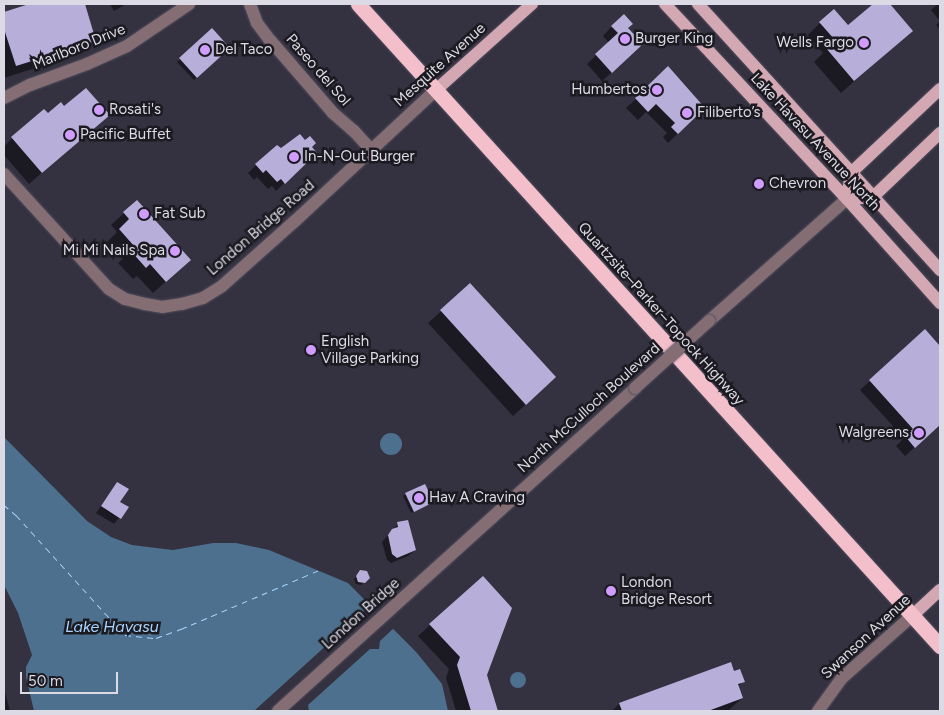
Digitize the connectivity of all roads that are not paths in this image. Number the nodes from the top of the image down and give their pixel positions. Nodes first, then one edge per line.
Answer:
1 (189, 4) edge
2 (250, 4) edge
3 (358, 4) edge
4 (532, 4) edge
5 (665, 4) edge
6 (698, 4) edge
7 (940, 89) edge
8 (436, 90) junction
9 (4, 98) edge
10 (940, 133) edge
11 (372, 151) junction
12 (851, 173) junction
13 (4, 174) edge
14 (873, 197) junction
15 (847, 199) junction
16 (940, 270) edge
17 (940, 303) edge
18 (465, 542) joint
19 (940, 590) edge
20 (913, 615) junction
21 (940, 646) edge
22 (278, 711) edge
23 (818, 711) edge

1 - 9 street, Marlboro Drive
2 - 11 street, Paseo del Sol
3 - 8 highway, Quartzsite–Parker–Topock Highway
4 - 8 main road, Mesquite Avenue
5 - 15 main road, Lake Havasu Avenue North
6 - 12 main road, Lake Havasu Avenue North
7 - 12 main road
8 - 11 street, Mesquite Avenue
8 - 20 highway, Quartzsite–Parker–Topock Highway
10 - 14 main road
11 - 13 street, London Bridge Road
12 - 14 main road, Lake Havasu Avenue North
12 - 15 main road
14 - 15 main road
14 - 16 main road, Lake Havasu Avenue North
15 - 17 main road, Lake Havasu Avenue North
15 - 18 street, North McCulloch Boulevard, bridge
18 - 22 street, London Bridge
19 - 20 main road, Swanson Avenue
20 - 21 highway, Quartzsite–Parker–Topock Highway
20 - 23 street, Swanson Avenue

